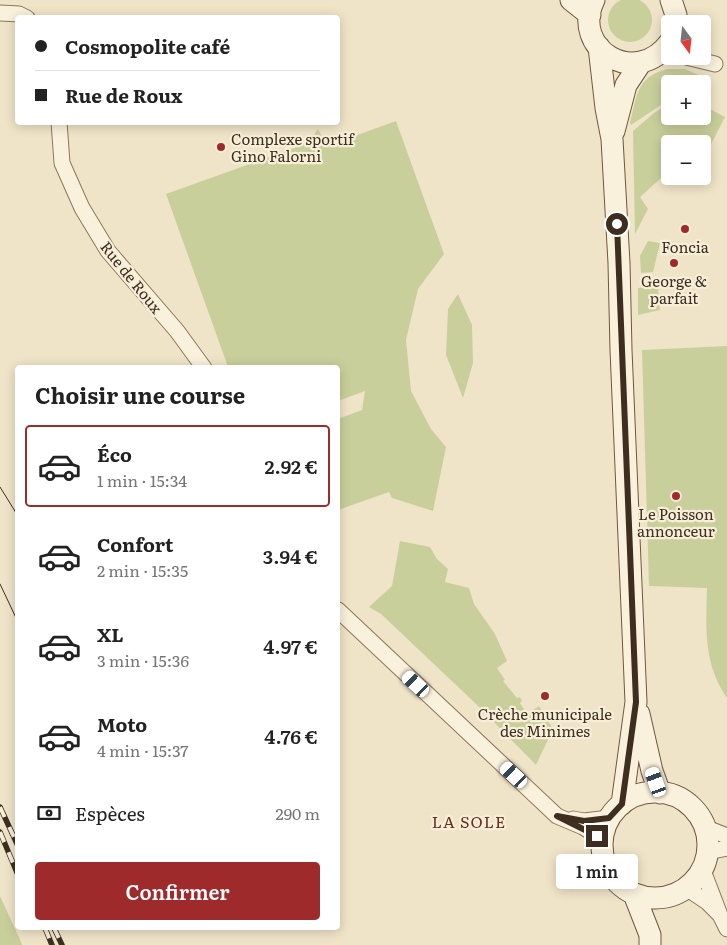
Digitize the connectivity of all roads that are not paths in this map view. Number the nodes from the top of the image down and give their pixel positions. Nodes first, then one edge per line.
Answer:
1 (571, 0) edge
2 (671, 0) edge
3 (592, 8) edge
4 (0, 13) edge
5 (21, 15) edge
6 (676, 15) edge
7 (599, 47) junction
8 (661, 54) edge
9 (640, 64) junction
10 (58, 125) edge
11 (612, 139) junction
12 (202, 365) edge
13 (340, 612) edge
14 (636, 702) junction
15 (660, 793) junction
16 (616, 811) junction
17 (557, 816) junction
18 (704, 827) junction
19 (727, 836) edge
20 (602, 839) junction
21 (712, 856) edge
22 (686, 888) junction
23 (634, 894) junction
24 (664, 897) junction
25 (720, 915) junction
26 (727, 929) edge
27 (650, 940) edge

1 - 3 street
2 - 6 street
3 - 7 street
4 - 5 street
7 - 9 street
7 - 11 street
8 - 9 street
9 - 11 street
10 - 12 street, Rue de Roux
11 - 14 street
13 - 17 street
14 - 15 street
14 - 16 street
15 - 16 street
15 - 18 street
16 - 17 street
16 - 20 street
17 - 20 street
18 - 19 street
18 - 21 street
20 - 23 street
21 - 22 street
21 - 25 street
22 - 24 street
22 - 25 street
23 - 24 street
23 - 27 street
24 - 27 street
25 - 26 street

